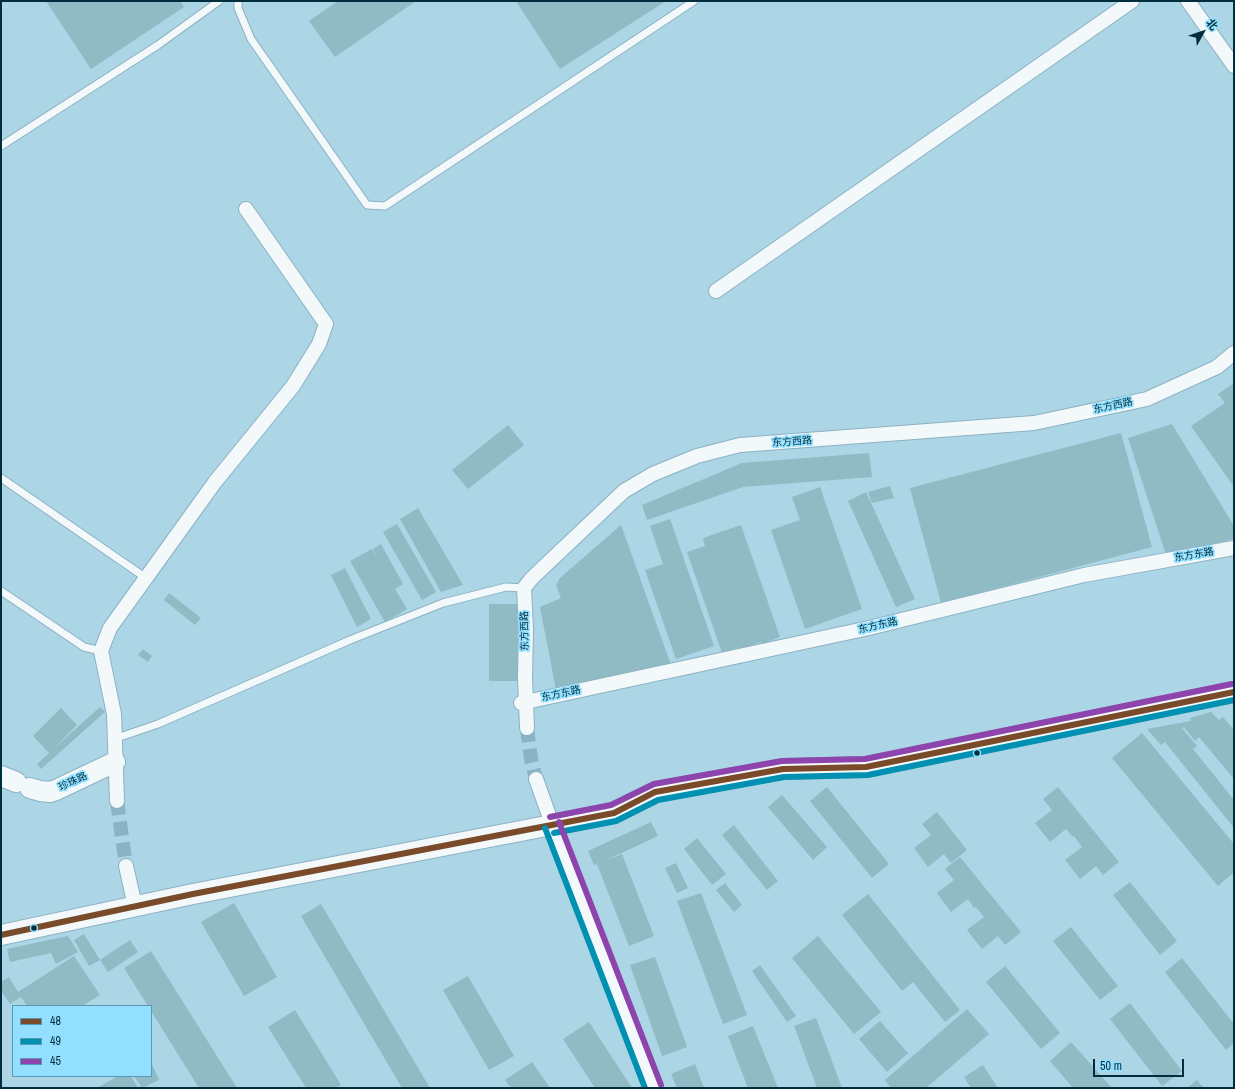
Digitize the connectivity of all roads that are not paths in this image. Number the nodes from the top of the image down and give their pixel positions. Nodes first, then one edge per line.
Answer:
1 (219, 1) edge
2 (238, 1) edge
3 (694, 1) edge
4 (1132, 1) edge
5 (1188, 1) edge
6 (1234, 66) edge
7 (1, 146) edge
8 (246, 209) dead end
9 (716, 291) dead end
10 (1234, 353) edge
11 (1, 478) edge
12 (1234, 548) edge
13 (146, 578) junction
14 (524, 588) junction
15 (1, 591) edge
16 (101, 652) junction
17 (1234, 692) edge
18 (524, 702) junction
19 (527, 728) tunnel mouth
20 (114, 738) junction
21 (115, 762) junction
22 (536, 779) tunnel mouth
23 (16, 782) edge
24 (117, 801) tunnel mouth
25 (552, 825) junction
26 (126, 866) tunnel mouth
27 (134, 906) junction
28 (1, 935) edge
29 (654, 1088) edge

1 - 7 lane
2 - 3 lane
4 - 9 street
5 - 6 street
8 - 13 street
10 - 14 street, 东方西路
11 - 13 lane
12 - 18 street, 东方东路
13 - 16 street
14 - 18 street, 东方西路
14 - 20 lane
15 - 16 lane
16 - 20 street
17 - 25 street
18 - 19 street, 东方西路
20 - 21 street
21 - 23 street, 珍珠路
21 - 24 street
22 - 25 street
25 - 27 street
25 - 29 street
26 - 27 street
27 - 28 street

